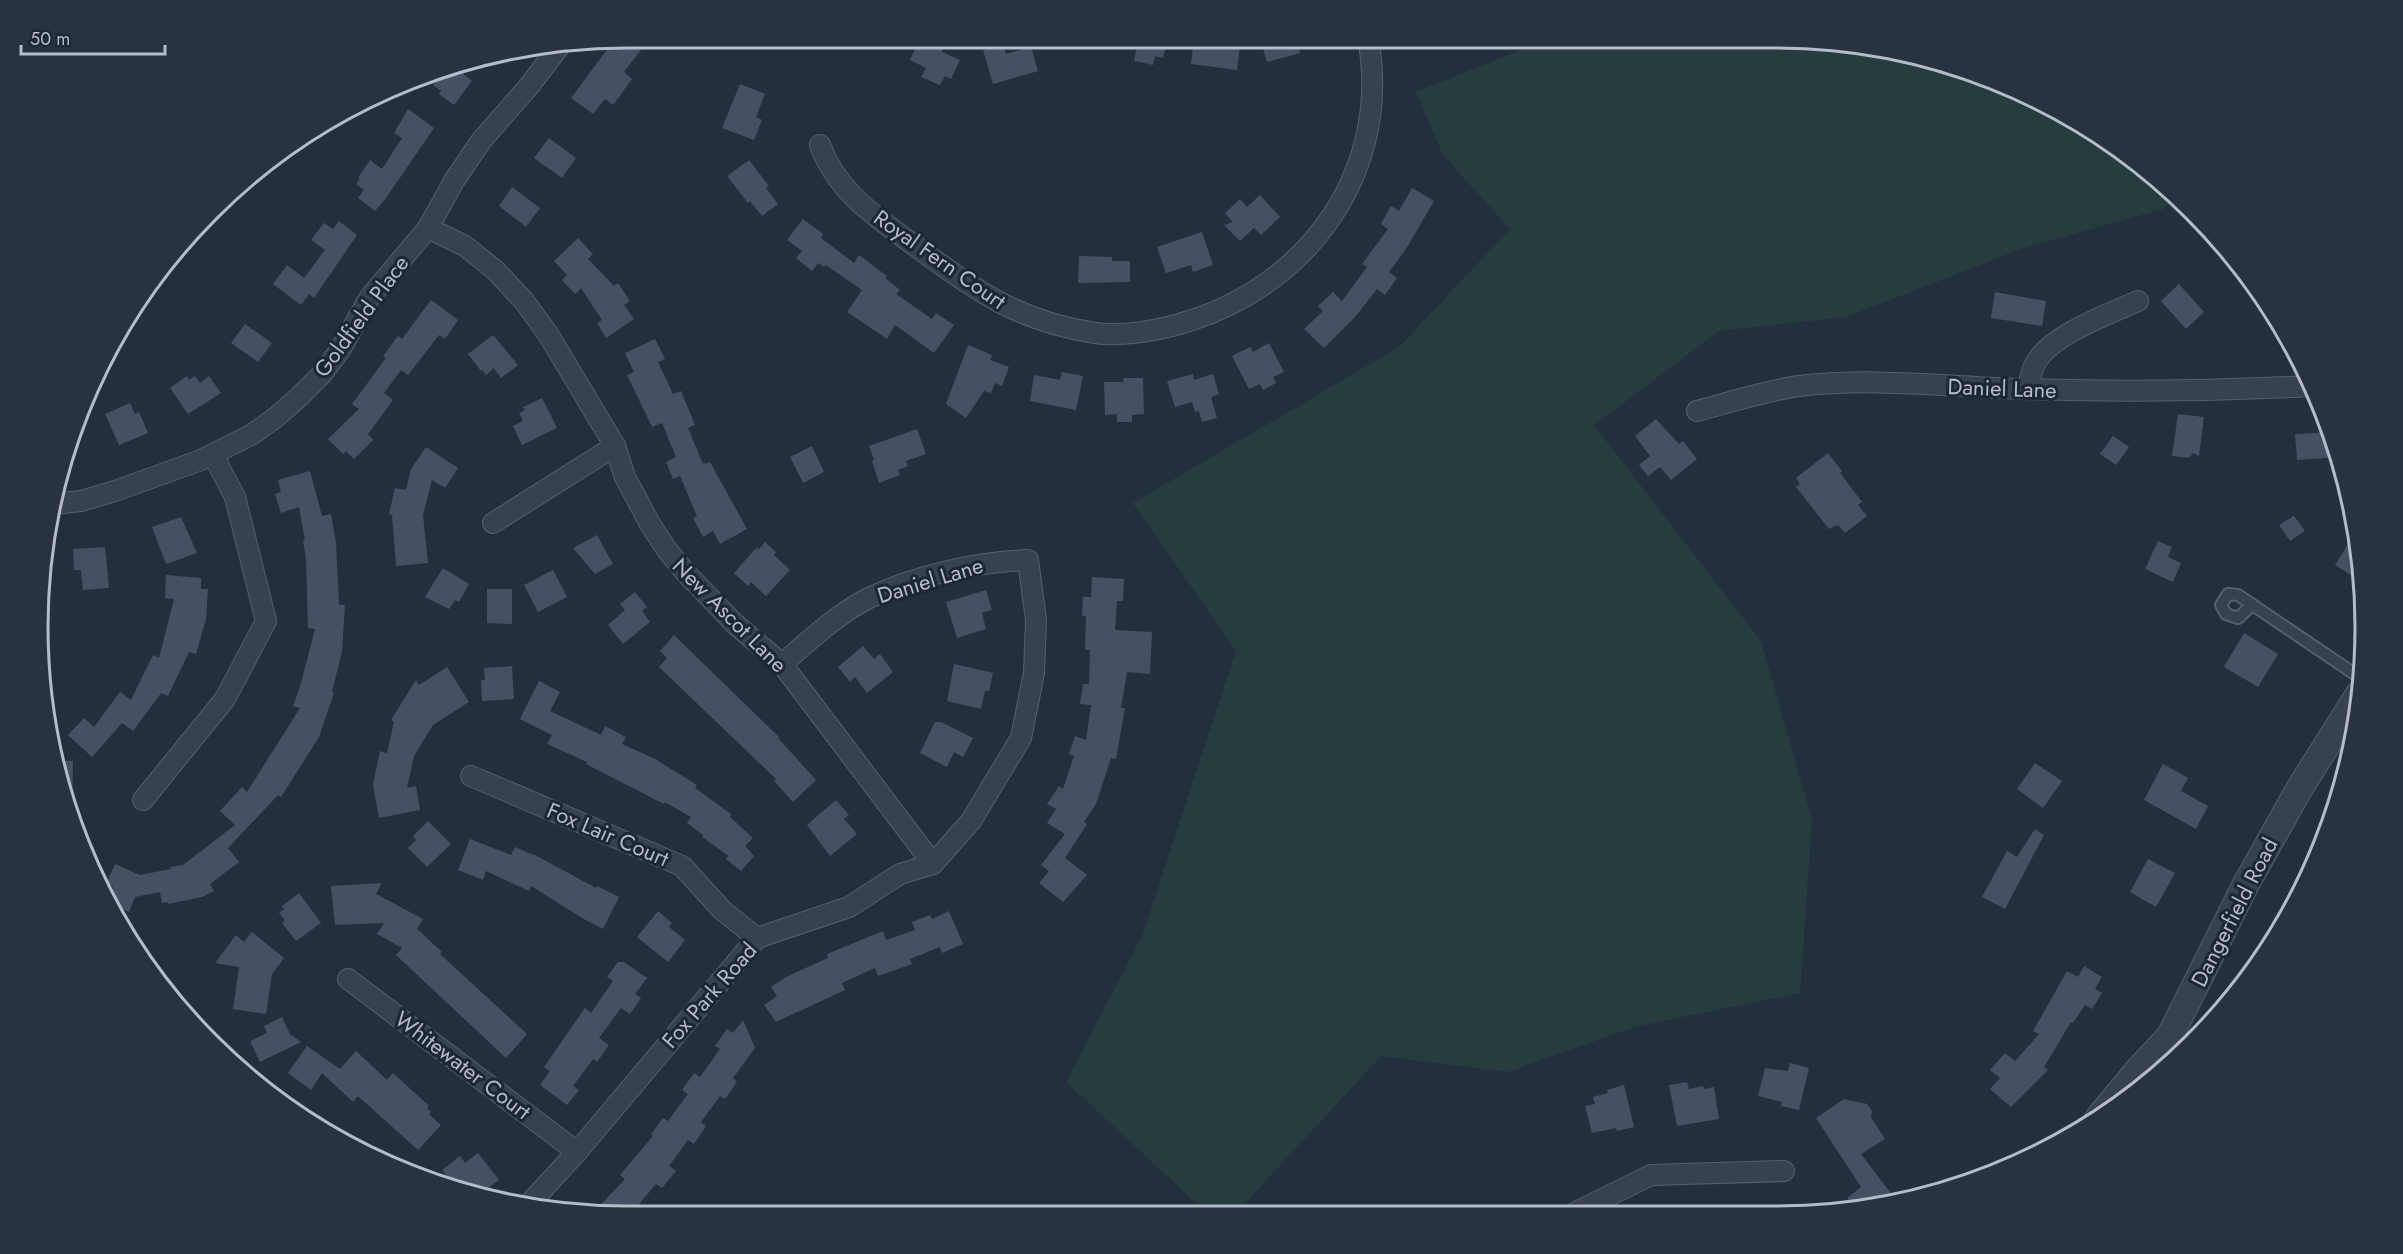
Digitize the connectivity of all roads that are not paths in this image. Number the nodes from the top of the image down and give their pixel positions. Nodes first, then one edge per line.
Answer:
1 (1369, 48) edge
2 (554, 53) edge
3 (820, 145) dead end
4 (428, 228) junction
5 (2138, 301) dead end
6 (2302, 386) edge
7 (2027, 389) junction
8 (1697, 411) dead end
9 (615, 446) junction
10 (213, 455) junction
11 (62, 503) edge
12 (493, 523) dead end
13 (2252, 605) dead end
14 (782, 664) junction
15 (2353, 673) edge
16 (2349, 712) edge
17 (471, 776) dead end
18 (143, 800) dead end
19 (933, 864) junction
20 (756, 938) junction
21 (348, 979) dead end
22 (2177, 1044) edge
23 (2172, 1048) edge
24 (2120, 1092) edge
25 (577, 1152) junction
26 (1784, 1171) dead end
27 (534, 1198) edge
28 (1588, 1206) edge

1 - 3 street, Royal Fern Court
2 - 4 street, Goldfield Place
4 - 9 street, New Ascot Lane
4 - 10 street, Goldfield Place
5 - 7 street
6 - 7 street, Daniel Lane
7 - 8 street, Daniel Lane
9 - 12 street
9 - 14 street, New Ascot Lane
10 - 11 street, Goldfield Place
10 - 18 street
13 - 15 lane
14 - 19 street, New Ascot Lane
14 - 19 street, Daniel Lane
16 - 22 street, Dangerfield Road
17 - 20 street, Fox Lair Court
19 - 20 street, Fox Park Road
20 - 25 street, Fox Park Road
21 - 25 street, Whitewater Court
23 - 24 street, Dangerfield Road
25 - 27 street, Fox Park Road
26 - 28 street

